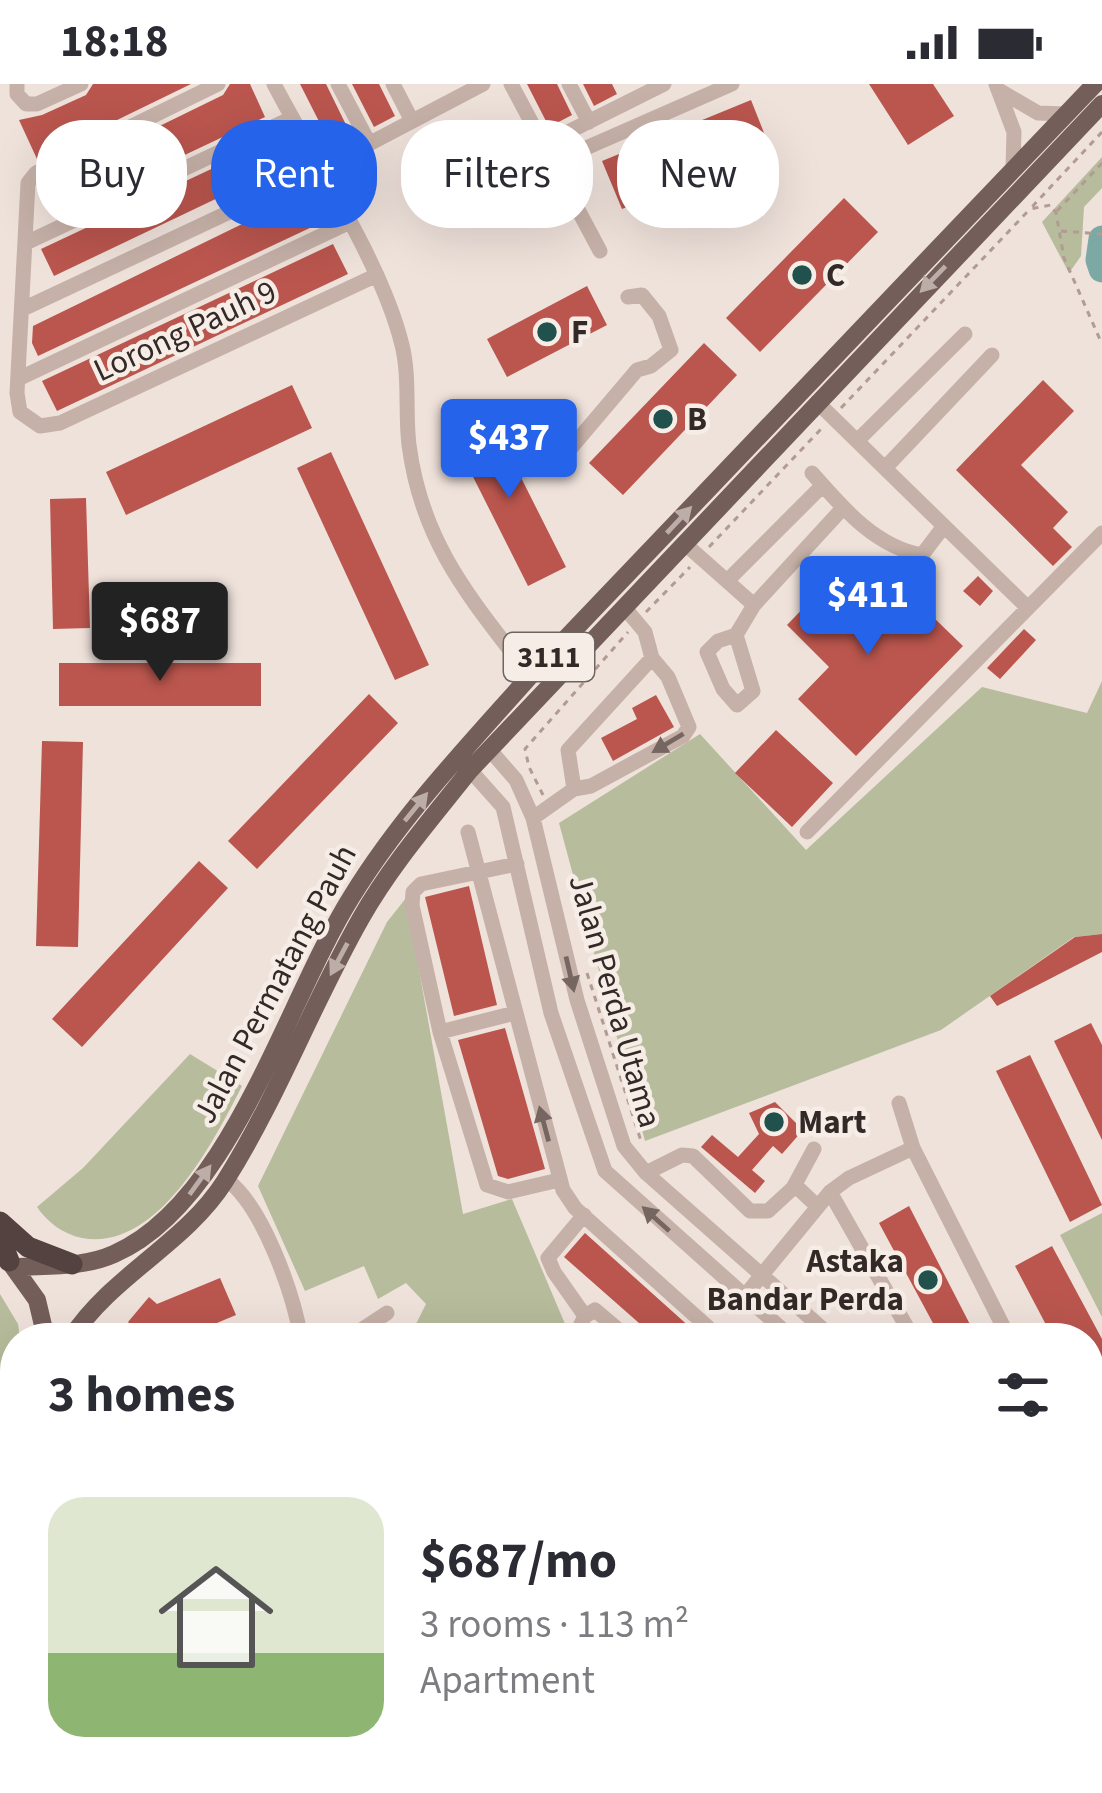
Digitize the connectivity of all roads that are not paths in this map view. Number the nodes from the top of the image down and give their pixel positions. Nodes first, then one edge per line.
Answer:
1 (17, 84) edge
2 (81, 84) edge
3 (218, 84) edge
4 (274, 84) edge
5 (338, 84) edge
6 (393, 84) edge
7 (483, 84) edge
8 (512, 84) edge
9 (569, 84) edge
10 (623, 84) edge
11 (664, 84) edge
12 (732, 84) edge
13 (1095, 84) edge
14 (999, 88) edge
15 (458, 90) edge
16 (632, 100) junction
17 (1102, 104) edge
18 (1066, 114) junction
19 (292, 118) joint
20 (357, 120) edge
21 (411, 120) edge
22 (413, 120) edge
23 (531, 120) edge
24 (588, 120) edge
25 (593, 120) edge
26 (593, 145) edge
27 (1013, 168) junction
28 (211, 221) edge
29 (337, 228) edge
30 (351, 228) edge
31 (588, 228) edge
32 (28, 242) junction
33 (600, 250) dead end
34 (376, 275) junction
35 (628, 297) dead end
36 (23, 309) junction
37 (965, 334) dead end
38 (992, 355) dead end
39 (18, 379) junction
40 (817, 402) junction
41 (857, 441) junction
42 (544, 466) dead end
43 (884, 468) junction
44 (843, 508) junction
45 (944, 526) junction
46 (1102, 533) edge
47 (684, 543) junction
48 (727, 581) junction
49 (754, 605) junction
50 (624, 607) junction
51 (1028, 608) junction
52 (736, 634) dead end
53 (652, 658) junction
54 (530, 676) junction
55 (489, 749) junction
56 (470, 770) junction
57 (574, 789) junction
58 (533, 818) junction
59 (468, 832) dead end
60 (807, 832) dead end
61 (517, 864) junction
62 (478, 872) junction
63 (514, 1013) junction
64 (440, 1032) junction
65 (899, 1103) dead end
66 (913, 1148) junction
67 (814, 1149) dead end
68 (646, 1173) junction
69 (226, 1179) junction
70 (559, 1180) junction
71 (793, 1188) junction
72 (830, 1192) junction
73 (817, 1206) junction
74 (584, 1216) junction
75 (0, 1222) edge
76 (0, 1238) edge
77 (8, 1261) edge
78 (71, 1264) junction
79 (762, 1275) junction
80 (743, 1298) junction
81 (387, 1313) dead end
82 (585, 1316) junction
83 (43, 1323) edge
84 (82, 1323) edge
85 (298, 1323) edge
86 (372, 1323) edge
87 (581, 1323) edge
88 (610, 1323) edge
89 (700, 1323) edge
90 (774, 1323) edge
91 (816, 1323) edge
92 (904, 1323) edge
93 (1001, 1323) edge

1 - 2 street
3 - 32 street
4 - 19 street
5 - 20 street
6 - 21 street
7 - 15 street
8 - 23 street
9 - 24 street
10 - 16 street
11 - 16 street
12 - 26 street
13 - 18 main road, Jalan Permatang Pauh / 3111
14 - 18 street
14 - 27 street
15 - 22 street
16 - 25 street
17 -> 40 main road, Jalan Permatang Pauh / 3111
18 - 27 main road, Jalan Permatang Pauh / 3111
19 - 32 street
54 -> 27 main road, Jalan Permatang Pauh / 3111
28 - 36 street
29 - 39 street
30 - 34 street
31 - 33 street
32 - 36 street
34 - 39 street, Lorong Pauh 9
34 - 54 street
35 - 42 street
36 - 39 street
37 - 41 street
38 - 43 street
40 - 41 street
40 - 47 main road, Jalan Permatang Pauh / 3111
41 - 43 street
43 - 45 street
44 - 45 street
44 - 48 street
44 - 49 street
45 - 51 street
46 - 51 street
47 - 48 street
47 - 50 main road, Jalan Permatang Pauh / 3111
48 - 49 street
49 - 52 street
50 - 53 street
50 - 55 main road, Jalan Permatang Pauh / 3111
51 - 60 street
53 - 57 street
53 -> 57 street
78 -> 54 main road, Jalan Permatang Pauh / 3111
55 - 56 main road, Jalan Permatang Pauh / 3111
55 - 58 street, Jalan Perda Utama
56 - 61 street, Jalan Perda Utama
56 -> 69 main road, Jalan Permatang Pauh / 3111
57 - 58 street
58 -> 68 street, Jalan Perda Utama
59 - 62 street
61 - 62 street
80 -> 61 street, Jalan Perda Utama
62 - 63 street
62 - 64 street
63 - 64 street
70 -> 63 street
64 - 70 street
65 - 66 street
66 - 72 street
66 - 93 street
67 - 71 street
68 - 71 street
68 - 79 street, Jalan Perda Utama
69 - 84 main road, Jalan Permatang Pauh / 3111
69 - 85 street
70 - 74 street
71 - 73 street
72 - 73 street
72 - 92 street
73 - 79 street
74 - 82 street
74 - 89 street
75 - 78 highway
76 - 77 highway
77 - 78 main road, Jalan Permatang Pauh / 3111
77 - 83 main road
79 - 80 street
79 - 91 street, Jalan Perda Utama
80 - 90 street, Jalan Perda Utama
81 - 86 street
82 - 87 street
82 - 88 street

